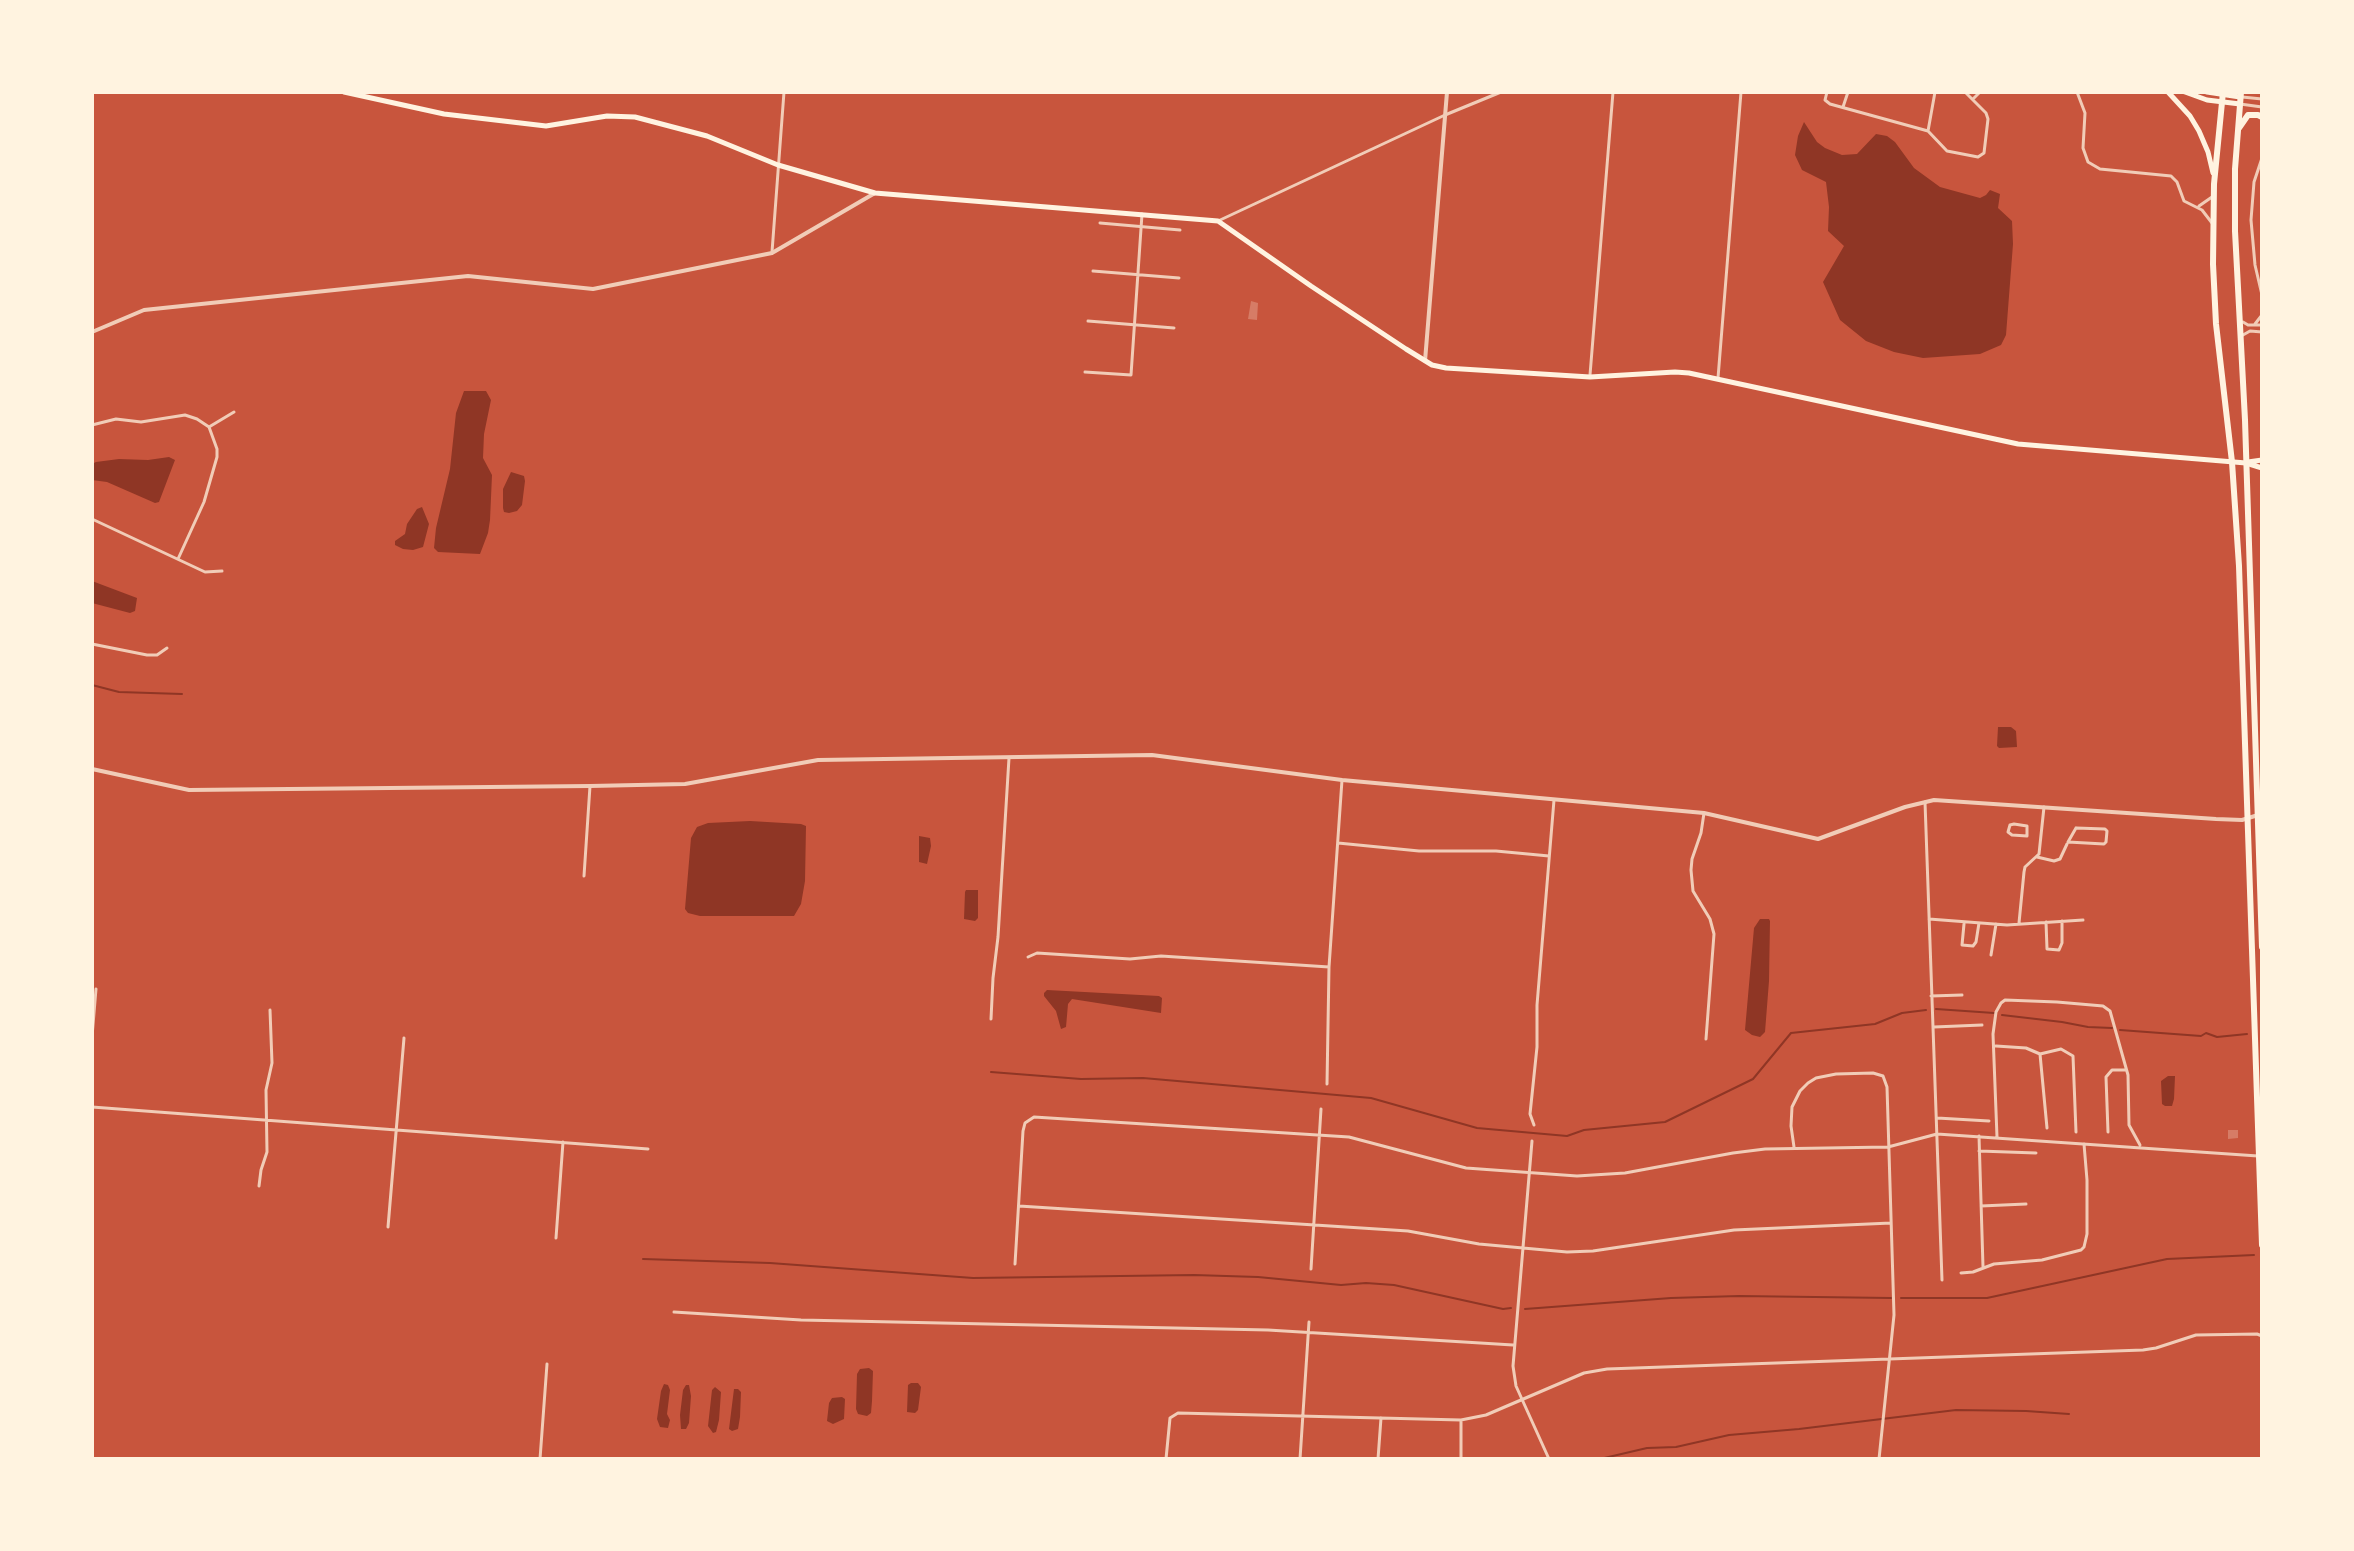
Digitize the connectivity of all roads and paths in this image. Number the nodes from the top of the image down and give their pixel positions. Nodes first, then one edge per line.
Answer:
1 (344, 92) edge
2 (784, 92) edge
3 (1447, 92) edge
4 (1501, 92) edge
5 (1613, 92) edge
6 (1741, 92) edge
7 (1827, 92) edge
8 (1848, 92) edge
9 (1935, 92) edge
10 (1965, 92) edge
11 (1980, 92) edge
12 (2077, 92) edge
13 (2168, 92) edge
14 (2185, 92) edge
15 (2207, 92) edge
16 (2223, 97) edge
17 (2240, 98) edge
18 (1973, 99) junction
19 (2262, 99) edge
20 (1843, 107) junction
21 (2262, 107) edge
22 (1445, 115) junction
23 (2262, 117) edge
24 (1928, 131) junction
25 (2238, 131) junction
26 (2262, 158) edge
27 (778, 165) junction
28 (2260, 169) edge
29 (875, 193) junction
30 (2214, 194) junction
31 (2195, 207) junction
32 (1142, 214) junction
33 (1218, 221) junction
34 (1100, 223) dead end
35 (2213, 224) junction
36 (1141, 227) junction
37 (1180, 230) dead end
38 (772, 253) junction
39 (1093, 271) dead end
40 (1138, 275) junction
41 (1179, 278) dead end
42 (2262, 295) edge
43 (2262, 315) edge
44 (2239, 319) junction
45 (1088, 321) dead end
46 (1134, 325) junction
47 (2254, 325) junction
48 (2262, 325) edge
49 (1174, 328) dead end
50 (92, 332) edge
51 (2262, 332) edge
52 (2240, 338) junction
53 (1425, 361) junction
54 (1085, 372) dead end
55 (1590, 377) junction
56 (1718, 378) junction
57 (234, 412) dead end
58 (92, 425) edge
59 (209, 427) junction
60 (2262, 460) edge
61 (2232, 462) junction
62 (2246, 463) junction
63 (2262, 468) edge
64 (92, 519) edge
65 (178, 559) junction
66 (222, 571) dead end
67 (92, 644) edge
68 (2242, 646) junction
69 (167, 648) dead end
70 (2253, 659) junction
71 (2259, 741) edge
72 (1009, 758) junction
73 (92, 769) edge
74 (1342, 780) junction
75 (590, 786) junction
76 (1554, 800) junction
77 (1925, 802) junction
78 (2044, 807) junction
79 (1704, 813) junction
80 (2258, 815) junction
81 (2248, 818) junction
82 (2028, 830) joint
83 (2068, 842) junction
84 (1338, 843) junction
85 (1549, 856) junction
86 (2037, 857) junction
87 (584, 876) dead end
88 (1929, 919) junction
89 (2083, 920) dead end
90 (2062, 921) junction
91 (1964, 922) junction
92 (2046, 922) junction
93 (1979, 923) junction
94 (2019, 923) junction
95 (1996, 924) junction
96 (2252, 925) junction
97 (2262, 940) edge
98 (2262, 947) edge
99 (1991, 955) dead end
100 (1028, 957) dead end
101 (1329, 967) junction
102 (96, 989) dead end
103 (1962, 995) dead end
104 (1931, 996) junction
105 (270, 1010) dead end
106 (991, 1019) dead end
107 (1982, 1025) dead end
108 (1932, 1027) junction
109 (92, 1037) edge
110 (404, 1038) dead end
111 (1706, 1039) dead end
112 (1994, 1046) junction
113 (2040, 1054) junction
114 (2259, 1066) edge
115 (2126, 1070) junction
116 (1327, 1084) dead end
117 (92, 1107) edge
118 (1321, 1109) dead end
119 (1935, 1118) junction
120 (266, 1120) junction
121 (1989, 1121) dead end
122 (1534, 1125) dead end
123 (2047, 1128) dead end
124 (396, 1129) junction
125 (2076, 1132) dead end
126 (2108, 1132) dead end
127 (1937, 1134) junction
128 (1319, 1135) junction
129 (1979, 1136) junction
130 (1997, 1137) junction
131 (1532, 1141) dead end
132 (563, 1142) junction
133 (2084, 1144) junction
134 (1794, 1147) junction
135 (1888, 1147) junction
136 (2141, 1147) junction
137 (648, 1149) dead end
138 (1979, 1151) junction
139 (2036, 1153) dead end
140 (2261, 1157) edge
141 (1530, 1174) junction
142 (259, 1186) dead end
143 (2026, 1204) dead end
144 (1019, 1206) junction
145 (1981, 1206) junction
146 (1891, 1223) junction
147 (1314, 1225) junction
148 (388, 1227) dead end
149 (556, 1238) dead end
150 (2262, 1245) edge
151 (1522, 1249) junction
152 (1015, 1264) dead end
153 (1983, 1267) junction
154 (1311, 1269) dead end
155 (1961, 1273) dead end
156 (1942, 1280) dead end
157 (674, 1312) dead end
158 (1309, 1322) dead end
159 (1308, 1333) junction
160 (2262, 1336) edge
161 (1513, 1345) junction
162 (1889, 1357) junction
163 (547, 1364) dead end
164 (1523, 1399) junction
165 (1302, 1415) junction
166 (1381, 1418) junction
167 (1461, 1420) junction
168 (540, 1459) edge
169 (1166, 1459) edge
170 (1300, 1459) edge
171 (1378, 1459) edge
172 (1461, 1459) edge
173 (1549, 1459) edge
174 (1879, 1459) edge

1 - 27 main road
2 - 27 street
3 - 22 street
4 - 22 street
5 - 55 street
6 - 56 street
7 - 20 street
8 - 20 street
9 - 24 street
10 - 18 street
11 - 18 street
12 - 31 street
13 - 30 main road
14 - 16 main road
15 - 16 main road
16 - 17 main road
16 - 30 highway
17 - 19 street
17 - 21 street
17 - 25 highway
18 - 24 street
20 - 24 street
22 - 33 street
22 - 53 street
23 - 25 highway
25 - 44 highway
26 - 28 street
27 - 29 main road
27 - 38 street
28 - 42 street
29 - 32 main road
29 - 38 street
30 - 31 street
30 - 35 highway
31 - 35 street
32 - 33 main road
32 - 36 street
33 - 53 main road
34 - 36 street
35 - 61 highway
36 - 37 street
36 - 40 street
38 - 50 street
39 - 40 street
40 - 41 street
40 - 46 street
43 - 47 street
44 - 47 street
44 - 52 highway
45 - 46 street
46 - 49 street
46 - 54 street
47 - 48 street
51 - 52 street
52 - 62 highway
53 - 55 main road
55 - 56 main road
56 - 61 main road
57 - 59 street
58 - 59 street
59 - 65 street
60 - 62 main road
61 - 62 main road
61 - 68 highway
62 - 63 main road
62 - 70 highway
64 - 65 street
65 - 66 street
67 - 69 street
68 - 70 highway
68 - 81 highway
70 - 71 highway
71 - 80 highway
72 - 74 street
72 - 75 street
72 - 106 street
73 - 75 street
74 - 76 street
74 - 84 street
75 - 87 street
76 - 79 street
76 - 85 street
77 - 78 street
77 - 79 street
77 - 88 street
78 - 81 street
78 - 86 street
79 - 111 street
80 - 81 street
80 - 97 highway
81 - 96 highway
82 - 82 street
83 - 83 street
83 - 86 street
84 - 85 street
84 - 101 street
85 - 122 street
86 - 94 street
88 - 91 street
88 - 104 street
89 - 90 street
90 - 92 street
90 - 92 street
91 - 93 street
91 - 93 street
92 - 94 street
93 - 95 street
94 - 95 street
95 - 99 street
96 - 97 highway
96 - 114 highway
97 - 98 highway
100 - 101 street
101 - 116 street
102 - 109 street
103 - 104 street
104 - 108 street
105 - 120 street
107 - 108 street
108 - 119 street
110 - 124 street
112 - 113 street
112 - 115 street
112 - 130 street
113 - 123 street
113 - 125 street
114 - 140 highway
115 - 126 street
115 - 136 street
117 - 120 street
118 - 128 street
119 - 121 street
119 - 127 street
120 - 124 street
120 - 142 street
124 - 132 street
124 - 148 street
127 - 129 street
127 - 135 street
127 - 156 street
128 - 141 street
128 - 144 street
128 - 147 street
129 - 130 street
129 - 138 street
130 - 133 street
131 - 141 street
132 - 137 street
132 - 149 street
133 - 136 street
133 - 153 street
134 - 135 street
134 - 135 street
134 - 141 street
135 - 146 street
136 - 140 street
138 - 139 street
138 - 145 street
140 - 150 highway
141 - 151 street
143 - 145 street
144 - 147 street
144 - 152 street
145 - 153 street
146 - 151 street
146 - 162 street
147 - 151 street
147 - 154 street
151 - 161 street
153 - 155 street
157 - 159 street
158 - 159 street
159 - 161 street
159 - 165 street
160 - 162 street
161 - 164 street
162 - 164 street
162 - 174 street
163 - 168 street
164 - 167 street
164 - 173 street
165 - 166 street
165 - 169 street
165 - 170 street
166 - 167 street
166 - 171 street
167 - 172 street

